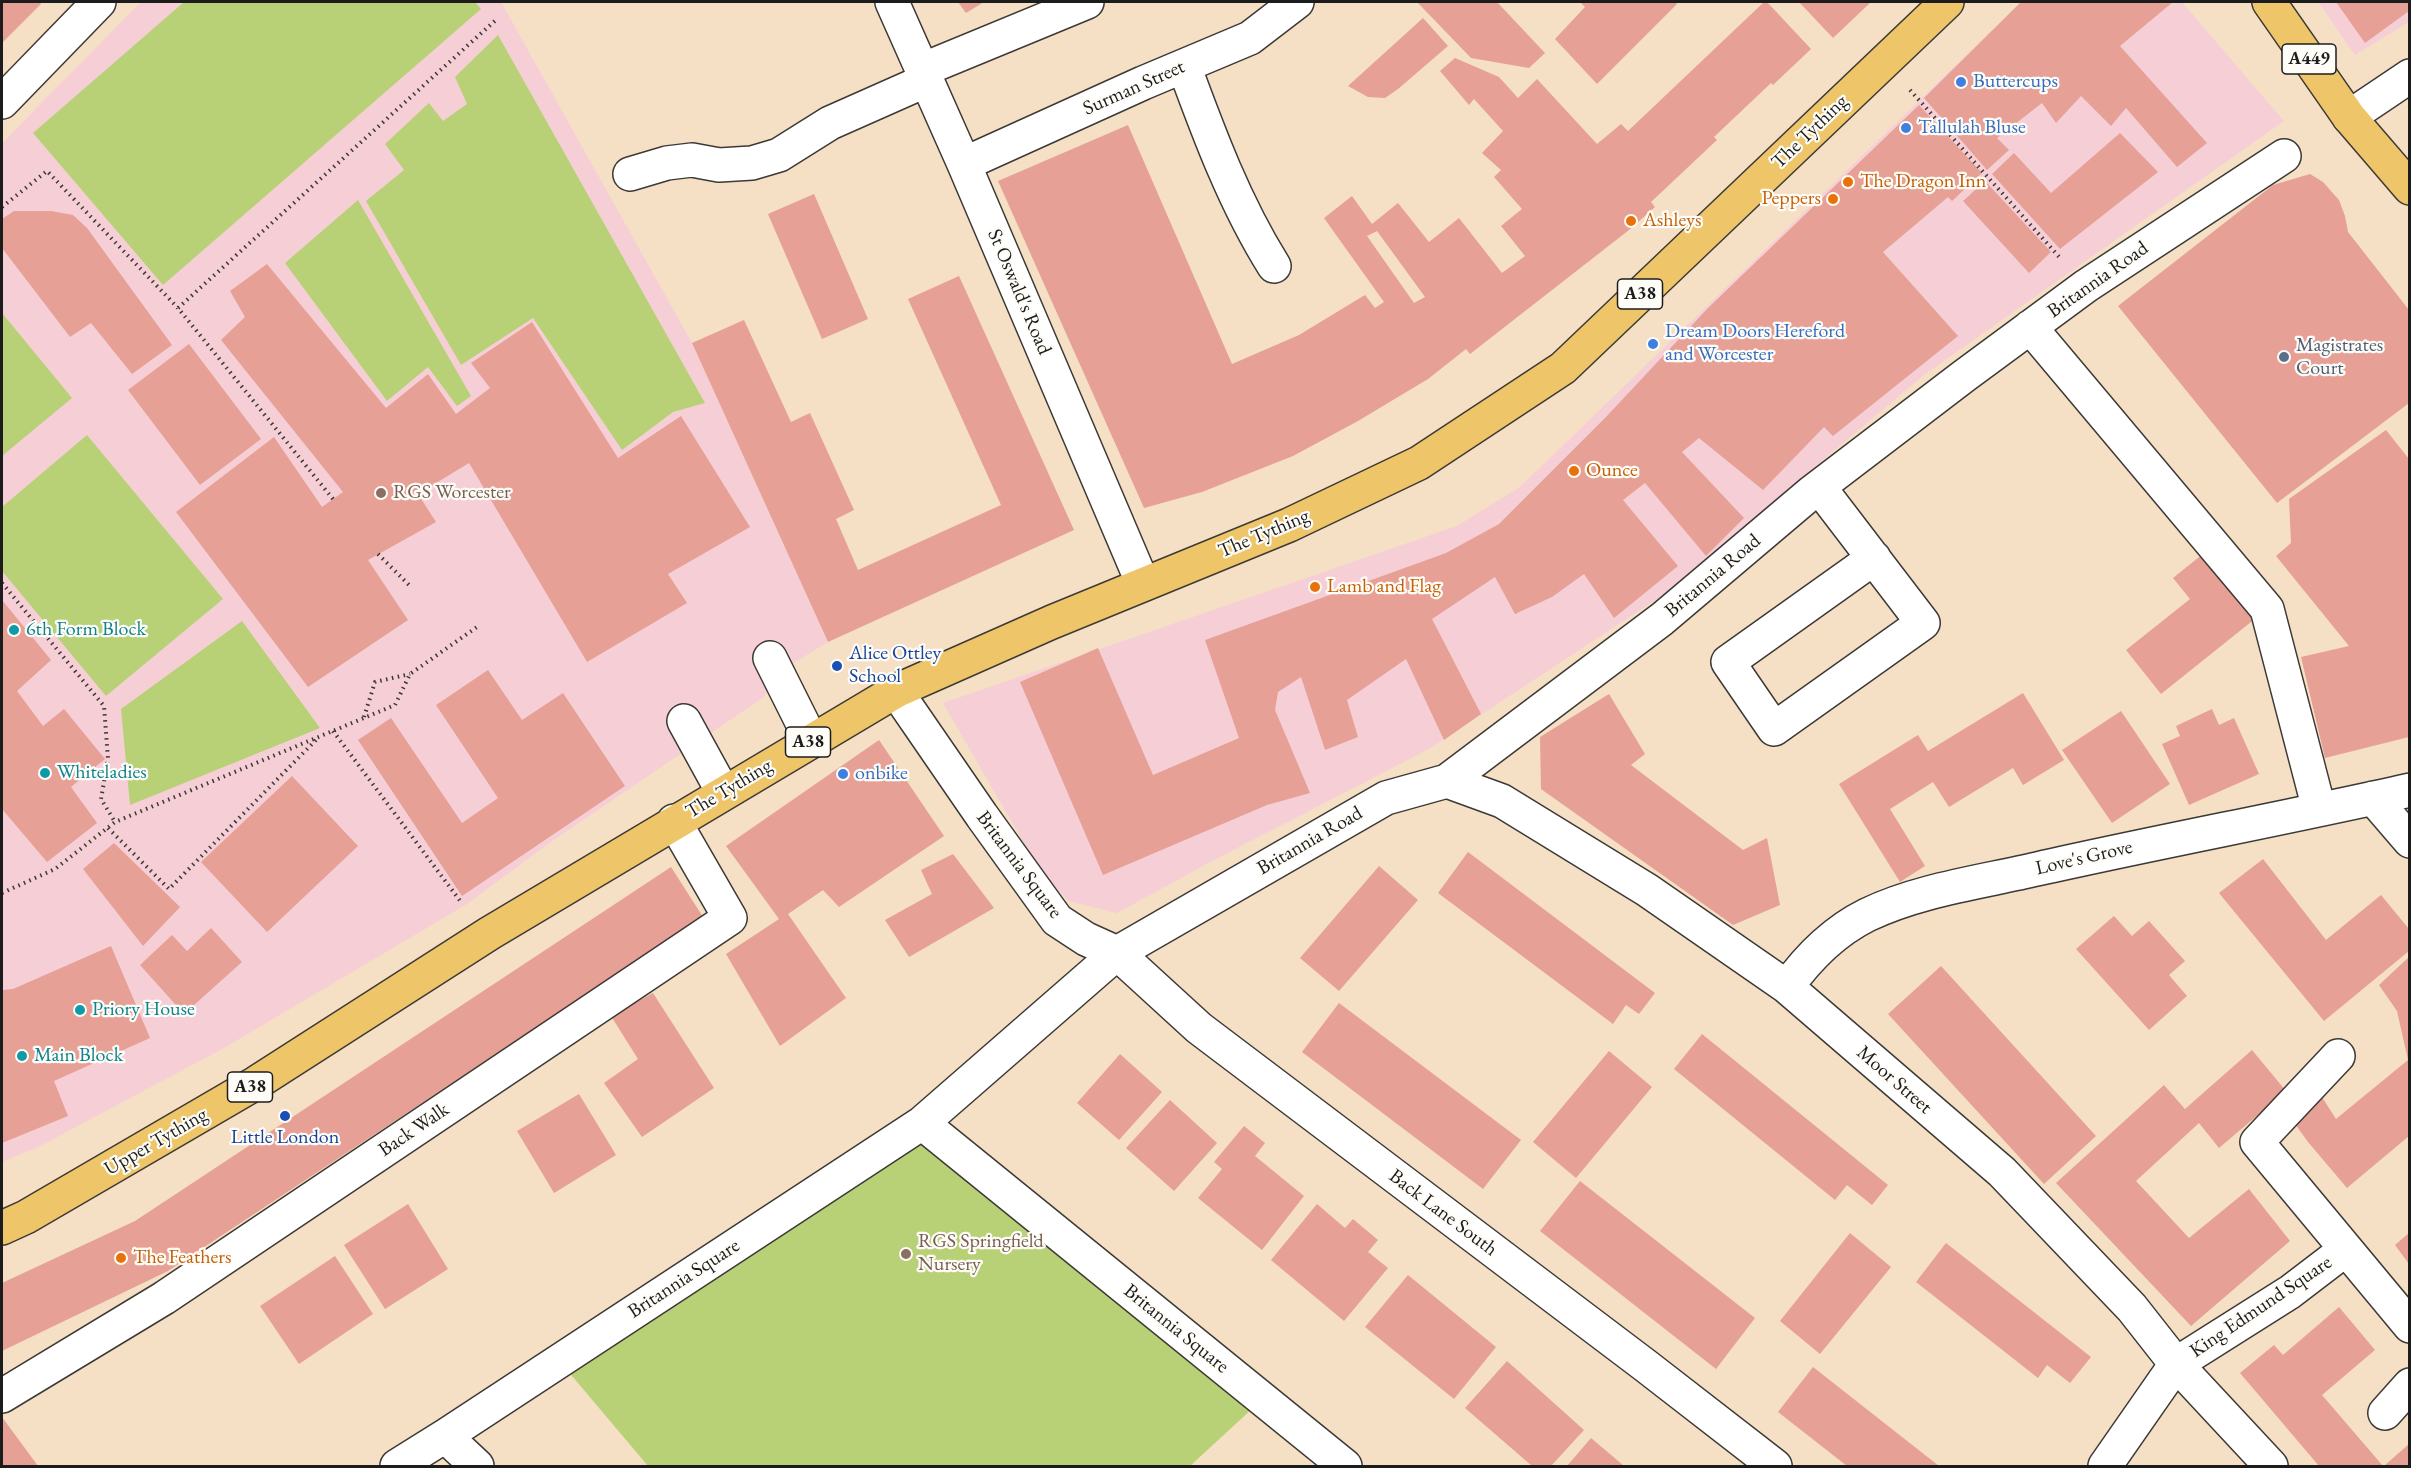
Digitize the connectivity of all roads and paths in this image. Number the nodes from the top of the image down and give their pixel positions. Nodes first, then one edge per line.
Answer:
1 (99, 2) edge
2 (891, 2) edge
3 (1087, 2) edge
4 (1297, 2) edge
5 (1947, 2) edge
6 (2269, 2) edge
7 (498, 18) dead end
8 (1884, 61) junction
9 (1184, 66) junction
10 (924, 75) junction
11 (2409, 76) edge
12 (2, 102) edge
13 (2349, 117) junction
14 (2284, 156) dead end
15 (964, 164) junction
16 (630, 174) dead end
17 (2409, 185) edge
18 (2, 207) edge
19 (1274, 266) dead end
20 (2086, 286) junction
21 (178, 308) junction
22 (2030, 327) junction
23 (1819, 487) junction
24 (333, 499) dead end
25 (378, 554) dead end
26 (1874, 558) junction
27 (2, 583) edge
28 (1143, 584) junction
29 (411, 587) dead end
30 (477, 627) dead end
31 (770, 658) dead end
32 (410, 674) junction
33 (896, 691) junction
34 (364, 718) junction
35 (684, 721) dead end
36 (333, 730) junction
37 (321, 736) junction
38 (811, 741) junction
39 (1448, 781) junction
40 (2409, 790) edge
41 (723, 792) junction
42 (2373, 798) junction
43 (2319, 809) junction
44 (117, 821) junction
45 (674, 822) junction
46 (108, 828) junction
47 (2409, 841) edge
48 (2, 893) edge
49 (462, 902) dead end
50 (490, 933) joint
51 (1117, 953) junction
52 (1787, 987) junction
53 (2338, 1056) dead end
54 (922, 1123) junction
55 (2, 1228) edge
56 (2345, 1250) junction
57 (2409, 1326) edge
58 (2176, 1364) junction
59 (2409, 1385) edge
60 (2, 1396) edge
61 (2385, 1413) dead end
62 (445, 1436) junction
63 (397, 1467) edge
64 (477, 1467) edge
65 (1345, 1467) edge
66 (1775, 1467) edge
67 (2105, 1467) edge
68 (2271, 1467) edge

1 - 12 street
2 - 10 street, St Oswald's Road
3 - 10 street
4 - 9 street, Surman Street
5 - 8 main road, The Tything / A38
6 - 13 main road, A449
7 - 21 path
8 - 20 path
8 - 28 main road, The Tything / A38
9 - 15 street, Surman Street
9 - 19 street
10 - 15 street, St Oswald's Road
10 - 16 street
11 - 13 street
13 - 17 main road, A449
14 - 20 street, Britannia Road
15 - 28 street, St Oswald's Road
18 - 21 path
20 - 22 street, Britannia Road
21 - 24 path
22 - 23 street, Britannia Road
22 - 43 street
23 - 26 street
23 - 39 street, Britannia Road
25 - 29 path
26 - 26 street
27 - 44 path
28 - 33 main road, The Tything / A38
30 - 32 path
31 - 38 street
32 - 34 path
32 - 34 path
33 - 38 main road, The Tything / A38
33 - 51 street, Britannia Square
34 - 36 path
35 - 41 street
36 - 37 path
36 - 49 path
37 - 44 path
37 - 46 path
38 - 41 main road, The Tything / A38
39 - 51 street, Britannia Road
39 - 52 street, Moor Street
40 - 42 street, Love's Grove
41 - 45 main road, The Tything / A38
42 - 43 street, Love's Grove
42 - 47 street
43 - 52 street, Love's Grove
44 - 46 path
45 - 50 main road, The Tything / A38
45 - 60 street, Back Walk
46 - 48 path
50 - 55 main road, Upper Tything / A38
51 - 54 street, Britannia Square
51 - 66 street, Back Lane South
52 - 58 street, Moor Street
53 - 56 street, King Edmund Square
54 - 62 street, Britannia Square
54 - 65 street, Britannia Square
56 - 57 street, King Edmund Square
56 - 58 street, King Edmund Square
58 - 67 street
58 - 68 street, Moor Street
59 - 61 street
62 - 63 street, Britannia Square
62 - 64 street

